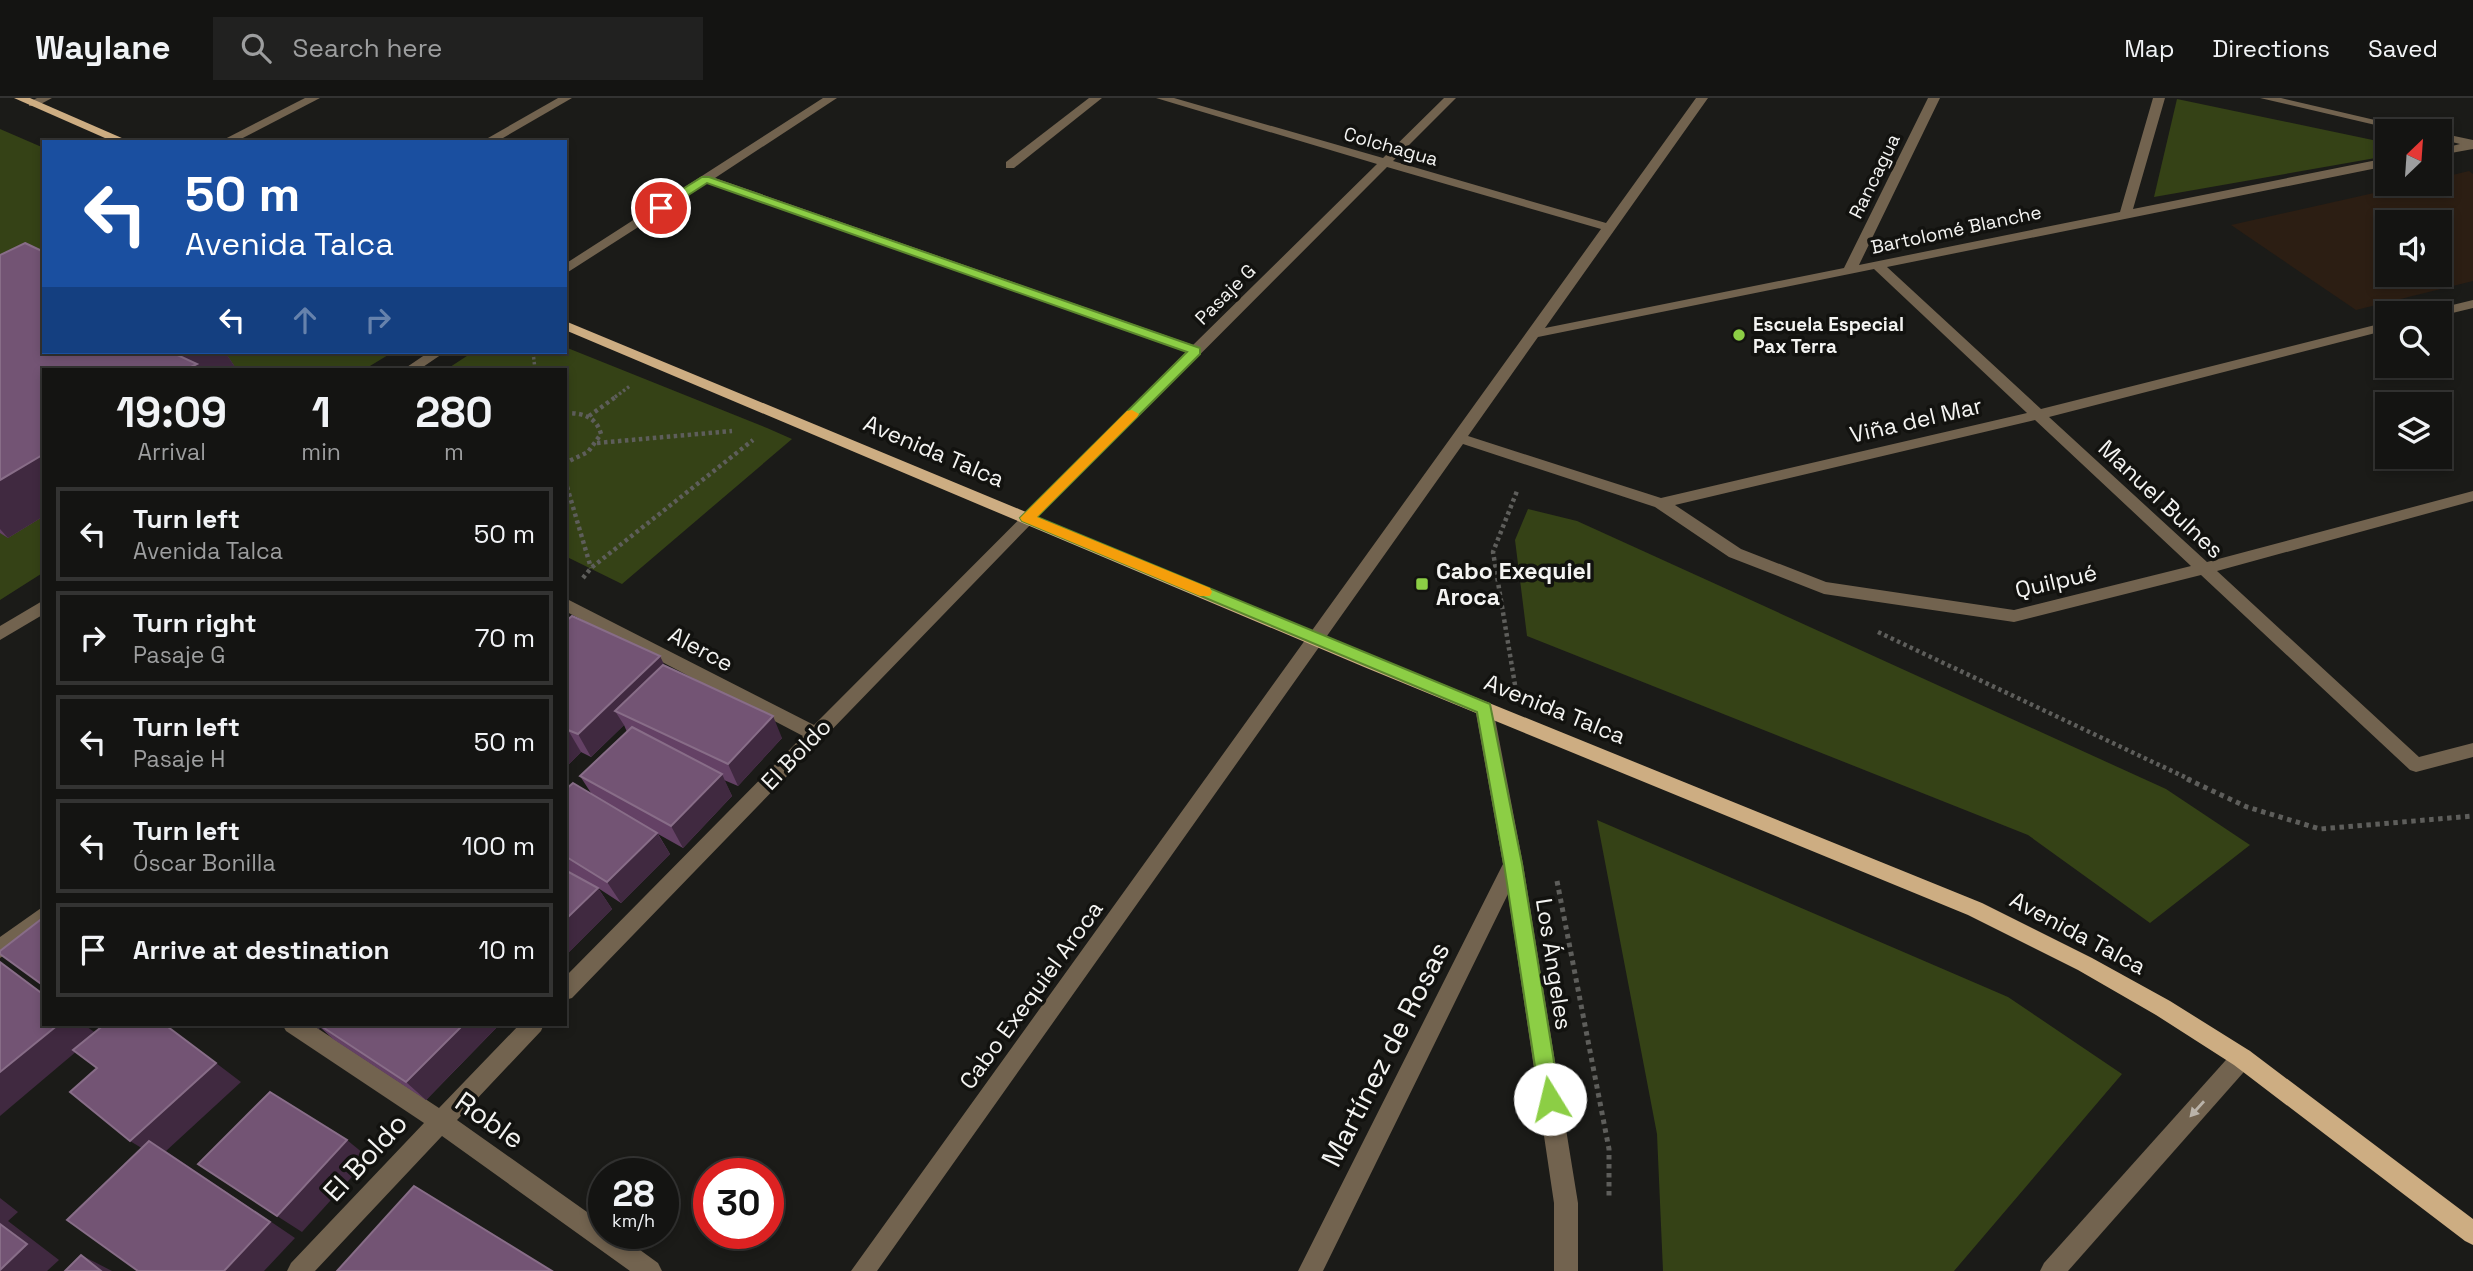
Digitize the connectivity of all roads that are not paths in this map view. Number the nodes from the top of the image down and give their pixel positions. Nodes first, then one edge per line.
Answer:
1 (20, 98) edge
2 (46, 98) edge
3 (314, 98) edge
4 (566, 98) edge
5 (831, 98) edge
6 (1096, 98) edge
7 (1162, 98) edge
8 (1450, 98) edge
9 (1702, 98) edge
10 (1934, 98) edge
11 (2159, 98) edge
12 (2266, 98) edge
13 (33, 104) junction
14 (2375, 122) edge
15 (2452, 139) edge
16 (120, 140) edge
17 (229, 140) edge
18 (491, 140) edge
19 (2473, 145) edge
20 (2452, 149) edge
21 (1385, 163) junction
22 (2375, 164) edge
23 (1010, 165) dead end
24 (706, 179) junction
25 (2126, 213) junction
26 (1610, 228) junction
27 (1877, 265) junction
28 (567, 269) edge
29 (1849, 271) junction
30 (2473, 304) edge
31 (2452, 309) edge
32 (567, 326) edge
33 (2375, 329) edge
34 (1534, 334) junction
35 (1196, 351) junction
36 (435, 354) edge
37 (413, 368) edge
38 (2037, 415) junction
39 (1459, 438) junction
40 (2473, 496) edge
41 (1661, 503) junction
42 (1027, 518) junction
43 (2202, 569) junction
44 (567, 605) edge
45 (42, 607) edge
46 (0, 634) edge
47 (1316, 639) junction
48 (1484, 708) junction
49 (815, 734) junction
50 (2473, 750) edge
51 (1513, 864) junction
52 (42, 917) edge
53 (0, 950) edge
54 (567, 990) edge
55 (296, 1026) edge
56 (532, 1026) edge
57 (2242, 1058) junction
58 (440, 1121) junction
59 (2473, 1233) edge
60 (299, 1271) edge
61 (650, 1271) edge
62 (863, 1271) edge
63 (1310, 1271) edge
64 (1566, 1271) edge
65 (2052, 1271) edge

1 - 13 main road
2 - 13 street
3 - 17 street
4 - 18 street
5 - 24 street
6 - 23 street
7 - 21 street, Colchagua
8 - 21 street, Pasaje G
9 - 26 street, Cabo Exequiel Aroca
10 - 29 street, Rancagua
11 - 25 street
12 - 14 street
13 - 16 main road
15 - 19 street
19 - 20 street
21 - 26 street, Colchagua
21 - 35 street, Pasaje G
22 - 25 street, Bartolomé Blanche
24 - 28 street
24 - 35 street
25 - 27 street, Bartolomé Blanche
26 - 34 street, Cabo Exequiel Aroca
27 - 29 street, Bartolomé Blanche
27 - 38 street, Manuel Bulnes
29 - 34 street, Bartolomé Blanche
30 - 31 street
32 - 42 main road, Avenida Talca
33 - 38 street, Viña del Mar
34 - 39 street, Cabo Exequiel Aroca
35 - 42 street, Pasaje G
36 - 37 street
38 - 41 street, Viña del Mar
38 - 43 street, Manuel Bulnes
39 - 41 street
39 - 47 street, Cabo Exequiel Aroca
40 - 43 street, Quilpué
41 - 43 street, Quilpué
42 - 47 main road, Avenida Talca
42 - 49 street, El Boldo
43 - 50 street, Manuel Bulnes
44 - 49 street, Alerce
45 - 46 street
47 - 48 main road, Avenida Talca
47 - 62 street, Cabo Exequiel Aroca
48 - 51 street, Los Ángeles
48 - 57 main road, Avenida Talca
49 - 54 street, El Boldo
51 - 63 street, Martínez de Rosas
51 - 64 street, Los Ángeles
52 - 53 street
55 - 58 street, Roble
56 - 58 street, El Boldo
57 - 59 main road, Avenida Talca
57 -> 65 street
58 - 60 street, El Boldo
58 - 61 street, Roble

